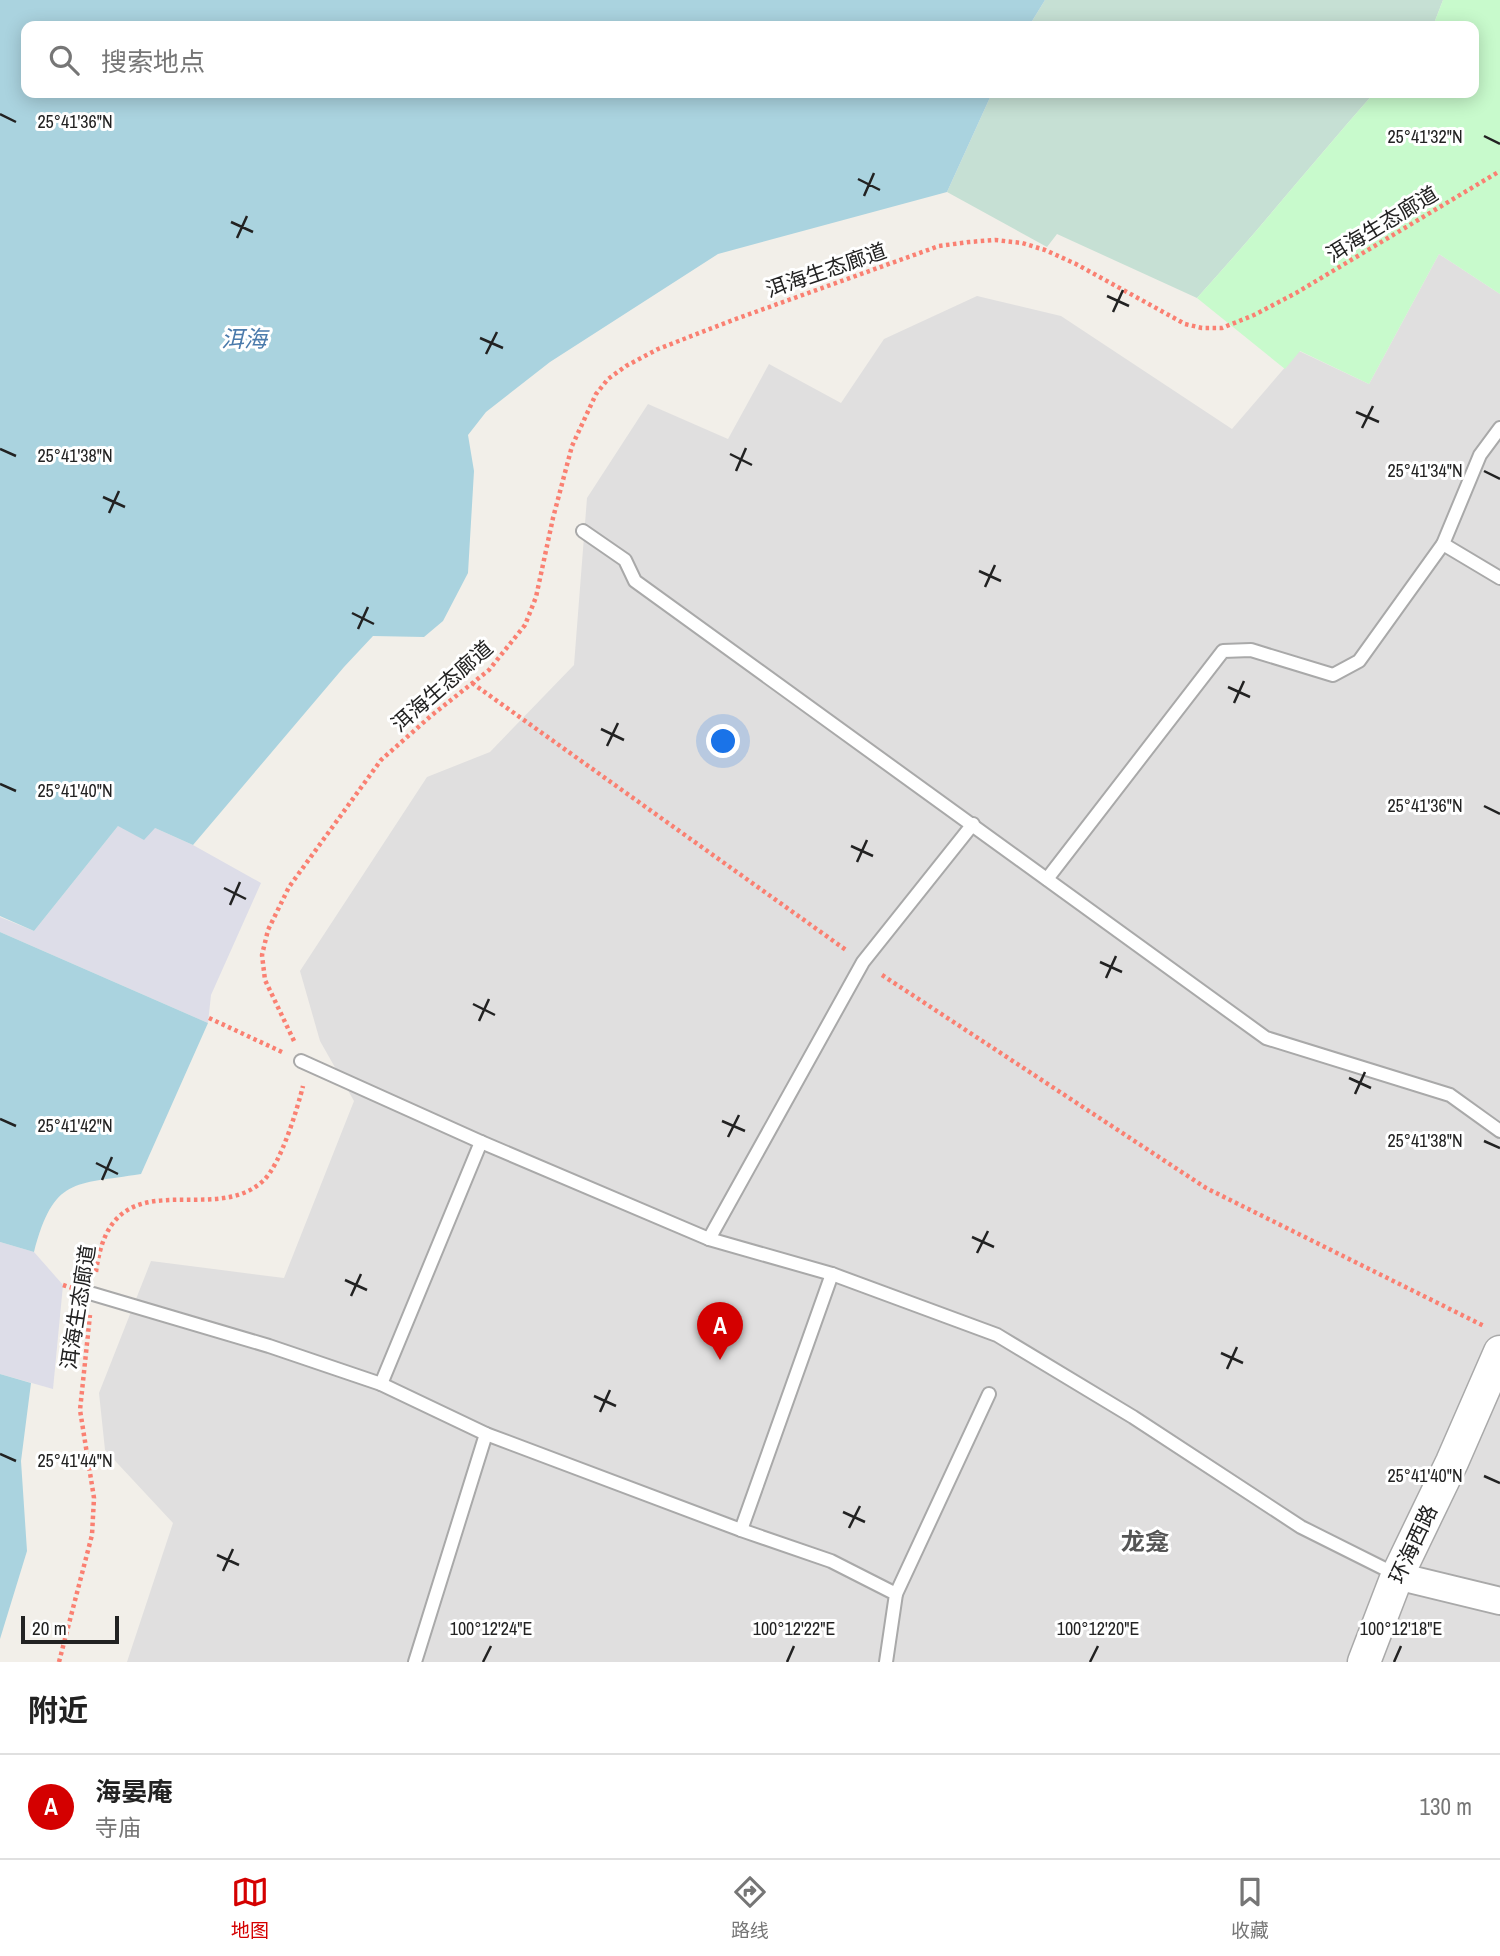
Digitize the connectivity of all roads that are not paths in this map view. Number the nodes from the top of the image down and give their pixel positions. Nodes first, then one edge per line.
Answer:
1 (1500, 428) edge
2 (583, 531) dead end
3 (1443, 544) junction
4 (1500, 578) edge
5 (973, 824) junction
6 (1047, 879) junction
7 (302, 1061) road end
8 (1500, 1131) edge
9 (481, 1142) junction
10 (709, 1239) junction
11 (832, 1274) junction
12 (93, 1294) road end
13 (1494, 1340) edge
14 (381, 1384) junction
15 (989, 1394) dead end
16 (486, 1434) junction
17 (741, 1530) junction
18 (1397, 1576) junction
19 (896, 1594) junction
20 (1500, 1601) edge
21 (415, 1662) edge
22 (886, 1662) edge
23 (1364, 1662) edge

1 - 3 lane
2 - 5 lane
3 - 4 lane
3 - 6 lane
5 - 6 lane
5 - 10 lane
6 - 8 lane
7 - 9 lane
9 - 10 lane
9 - 14 lane
10 - 11 lane
11 - 17 lane
11 - 18 lane
12 - 14 lane
13 - 18 street, 环海西路
14 - 16 lane
15 - 19 lane
16 - 17 lane
16 - 21 lane
17 - 19 lane
18 - 20 street
18 - 23 street, 环海西路
19 - 22 lane

